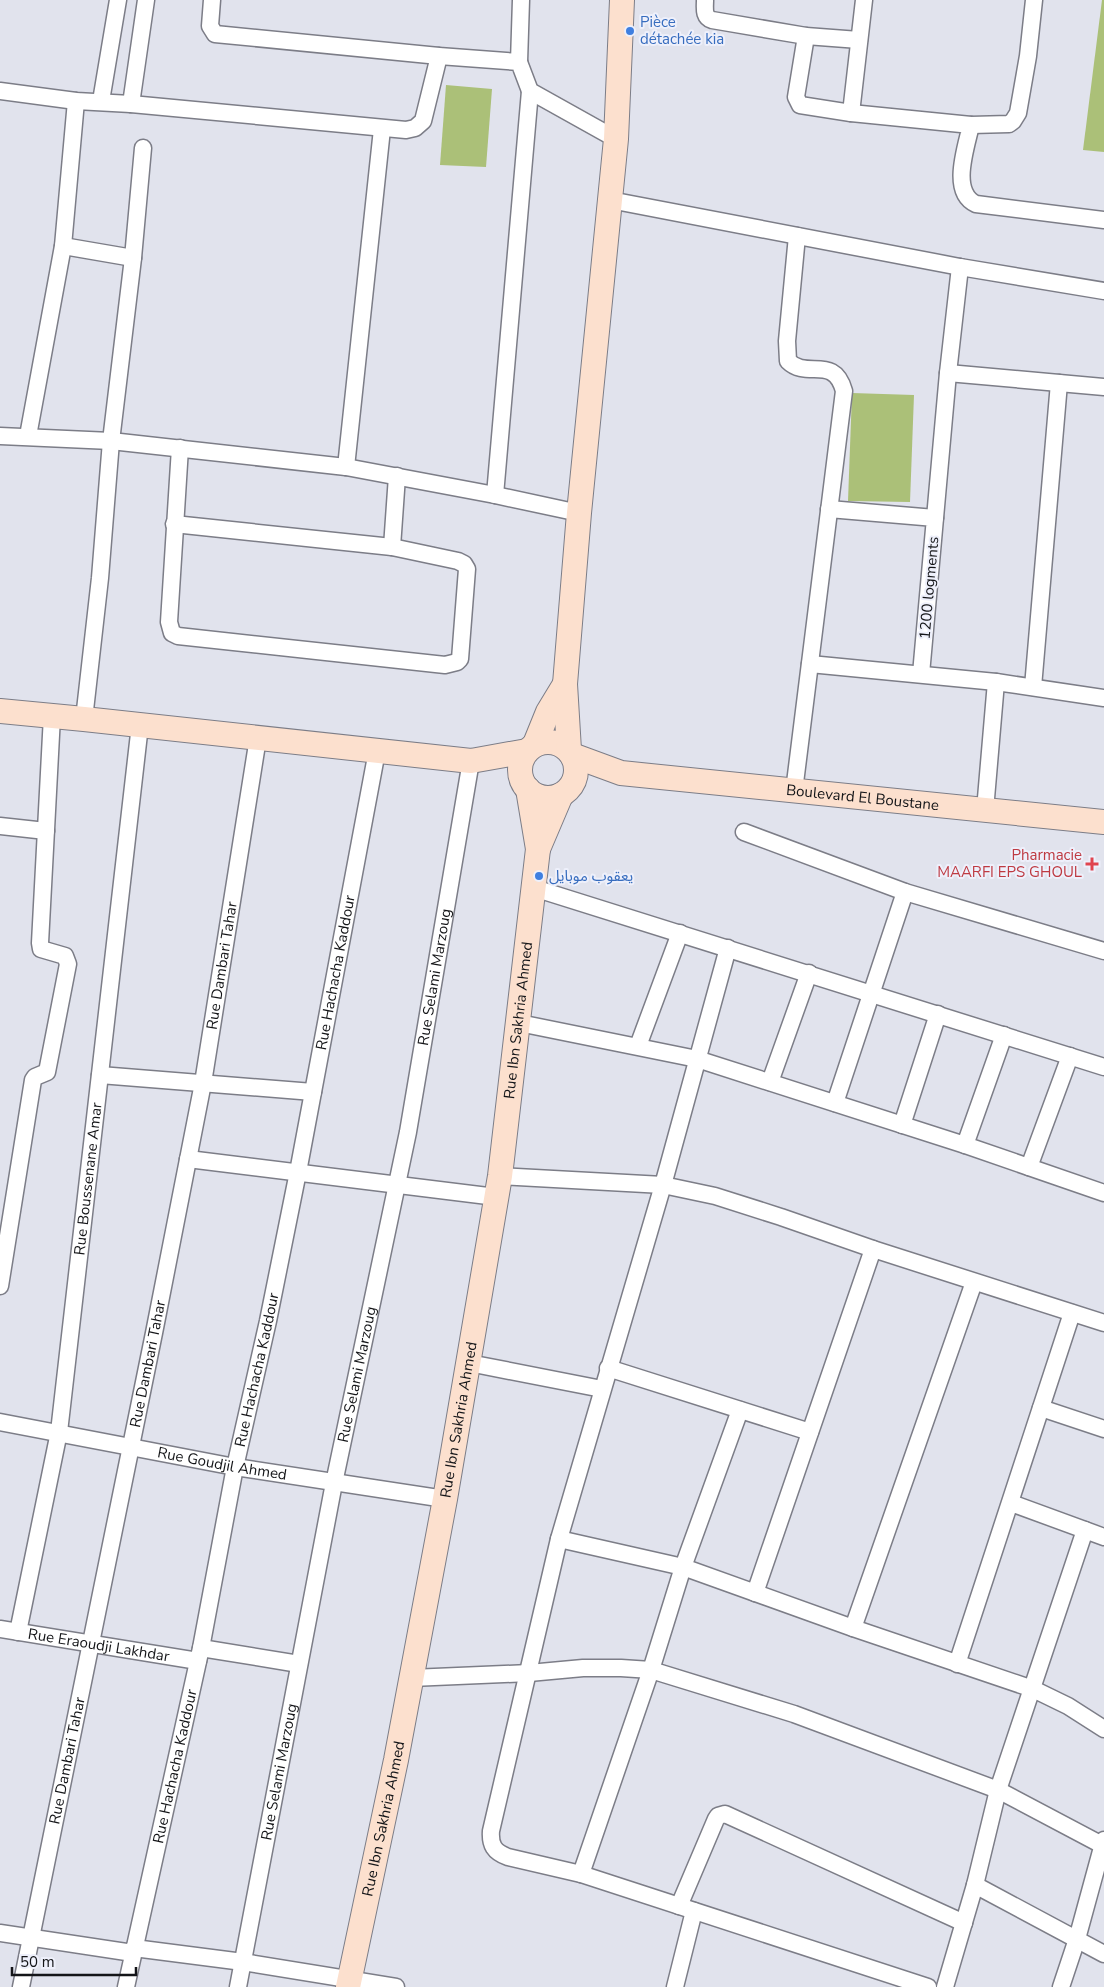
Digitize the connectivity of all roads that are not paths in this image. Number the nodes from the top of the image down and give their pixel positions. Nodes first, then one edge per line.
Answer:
1 (118, 0) edge
2 (146, 0) edge
3 (212, 0) edge
4 (521, 0) edge
5 (622, 0) edge
6 (705, 0) edge
7 (864, 0) edge
8 (1034, 0) edge
9 (806, 36) junction
10 (859, 40) junction
11 (439, 56) junction
12 (519, 62) junction
13 (530, 90) junction
14 (0, 91) edge
15 (76, 101) junction
16 (100, 101) junction
17 (131, 104) junction
18 (851, 113) junction
19 (971, 125) junction
20 (382, 129) junction
21 (616, 139) junction
22 (143, 148) dead end
23 (610, 200) junction
24 (1104, 220) edge
25 (797, 236) junction
26 (63, 246) junction
27 (133, 258) junction
28 (960, 267) junction
29 (1104, 291) edge
30 (948, 373) junction
31 (1059, 383) junction
32 (1104, 387) edge
33 (0, 436) edge
34 (28, 436) junction
35 (111, 441) junction
36 (180, 448) junction
37 (346, 467) junction
38 (397, 476) junction
39 (494, 495) junction
40 (829, 509) junction
41 (579, 513) junction
42 (935, 518) junction
43 (174, 524) junction
44 (392, 547) junction
45 (810, 664) junction
46 (922, 674) junction
47 (996, 682) junction
48 (565, 684) junction
49 (1033, 687) junction
50 (1104, 698) edge
51 (0, 712) edge
52 (52, 716) junction
53 (84, 719) junction
54 (140, 725) junction
55 (258, 738) junction
56 (531, 748) junction
57 (377, 751) junction
58 (571, 752) junction
59 (473, 760) junction
60 (621, 773) junction
61 (525, 785) junction
62 (794, 791) junction
63 (565, 792) junction
64 (985, 810) junction
65 (1104, 822) edge
66 (0, 826) edge
67 (46, 831) junction
68 (744, 832) dead end
69 (538, 849) junction
70 (534, 888) junction
71 (905, 892) junction
72 (680, 933) junction
73 (728, 948) junction
74 (1104, 951) edge
75 (809, 974) junction
76 (870, 993) junction
77 (938, 1014) junction
78 (519, 1023) junction
79 (1004, 1035) junction
80 (638, 1046) junction
81 (1070, 1056) junction
82 (697, 1059) junction
83 (1104, 1067) edge
84 (100, 1075) junction
85 (770, 1082) junction
86 (203, 1083) junction
87 (313, 1092) junction
88 (835, 1103) junction
89 (902, 1125) junction
90 (965, 1145) junction
91 (188, 1159) junction
92 (1029, 1167) junction
93 (298, 1172) junction
94 (396, 1184) junction
95 (663, 1185) junction
96 (498, 1187) junction
97 (1104, 1193) edge
98 (873, 1249) junction
99 (974, 1282) junction
100 (0, 1286) edge
101 (1072, 1313) junction
102 (1104, 1323) edge
103 (469, 1364) junction
104 (608, 1368) junction
105 (602, 1389) junction
106 (1041, 1408) junction
107 (740, 1410) junction
108 (0, 1422) edge
109 (1104, 1430) edge
110 (59, 1432) junction
111 (810, 1432) junction
112 (131, 1446) junction
113 (235, 1467) junction
114 (334, 1483) junction
115 (445, 1499) junction
116 (1011, 1503) junction
117 (1085, 1530) junction
118 (1104, 1537) edge
119 (559, 1539) junction
120 (683, 1567) junction
121 (755, 1593) junction
122 (0, 1628) edge
123 (853, 1628) junction
124 (18, 1632) junction
125 (92, 1643) junction
126 (199, 1654) junction
127 (298, 1664) junction
128 (957, 1664) junction
129 (651, 1670) junction
130 (529, 1673) junction
131 (411, 1678) junction
132 (1033, 1689) junction
133 (1104, 1728) edge
134 (998, 1790) junction
135 (1103, 1844) edge
136 (581, 1874) junction
137 (975, 1885) junction
138 (686, 1909) junction
139 (964, 1923) junction
140 (0, 1933) edge
141 (32, 1937) junction
142 (1077, 1939) junction
143 (133, 1950) junction
144 (1104, 1954) edge
145 (243, 1962) junction
146 (349, 1983) edge
147 (21, 1987) edge
148 (126, 1987) edge
149 (238, 1987) edge
150 (396, 1987) edge
151 (675, 1987) edge
152 (928, 1987) edge
153 (945, 1987) edge
154 (1061, 1987) edge

1 - 16 street
2 - 17 street
3 - 11 street
4 - 12 street
5 - 21 main road
6 - 9 street
7 - 10 street
8 - 19 street
9 - 10 street
9 - 18 street
10 - 18 street
11 - 12 street
11 - 20 street
12 - 13 street
13 - 21 street
13 - 39 street
14 - 15 street
15 - 16 street
15 - 26 street
16 - 17 street
17 - 20 street
18 - 19 street
19 - 24 street
20 - 37 street
21 - 23 main road
22 - 27 street
23 - 25 street
23 - 41 main road
25 - 28 street
25 - 40 street
26 - 27 street
26 - 34 street
27 - 35 street
28 - 29 street
28 - 30 street
30 - 31 street
30 - 42 street
31 - 32 street
31 - 49 street
33 - 34 street
34 - 35 street
35 - 36 street
35 - 53 street
36 - 37 street
36 - 43 street
37 - 38 street
38 - 39 street
38 - 44 street
39 - 41 street
40 - 42 street, 1200 logments
40 - 45 street
41 - 48 main road
42 - 46 street, 1200 logments
43 - 44 street
43 - 44 street
45 - 46 street
45 - 62 street
46 - 47 street
47 - 49 street
47 - 64 street
48 - 56 main road
48 - 58 main road
49 - 50 street
51 - 52 main road
52 - 53 main road
52 - 67 street
53 - 54 main road
54 - 55 main road
54 - 84 street, Rue Boussenane Amar
55 - 57 main road
55 - 86 street, Rue Dambari Tahar
56 - 58 main road
56 - 59 main road
56 - 61 main road
57 - 59 main road
57 - 87 street, Rue Hachacha Kaddour
58 - 60 main road
58 - 63 main road
59 - 61 main road
59 - 94 street, Rue Selami Marzoug
60 - 62 main road, Boulevard El Boustane
60 - 63 main road
61 - 63 main road
61 - 69 main road
62 - 64 main road, Boulevard El Boustane
63 - 69 main road
64 - 65 main road, Boulevard El Boustane
66 - 67 street
67 - 100 street
68 - 71 street
69 - 70 main road, Rue Ibn Sakhria Ahmed
70 - 72 street
70 - 78 main road, Rue Ibn Sakhria Ahmed
71 - 74 street
71 - 76 street
72 - 73 street
72 - 80 street
73 - 75 street
73 - 82 street
75 - 76 street
75 - 85 street
76 - 77 street
76 - 88 street
77 - 79 street
77 - 89 street
78 - 80 street
78 - 96 main road, Rue Ibn Sakhria Ahmed
79 - 81 street
79 - 90 street
80 - 82 street
81 - 83 street
81 - 92 street
82 - 85 street
82 - 95 street
84 - 86 street
84 - 110 street, Rue Boussenane Amar
85 - 88 street
86 - 87 street
86 - 91 street, Rue Dambari Tahar
87 - 93 street, Rue Hachacha Kaddour
88 - 89 street
89 - 90 street
90 - 92 street
91 - 93 street
91 - 112 street, Rue Dambari Tahar
92 - 97 street
93 - 94 street
93 - 113 street, Rue Hachacha Kaddour
94 - 96 street
94 - 114 street, Rue Selami Marzoug
95 - 96 street
95 - 98 street
95 - 104 street
96 - 103 main road, Rue Ibn Sakhria Ahmed
98 - 99 street
98 - 111 street
99 - 101 street
99 - 123 street
101 - 102 street
101 - 106 street
103 - 105 street
103 - 115 main road, Rue Ibn Sakhria Ahmed
104 - 105 street
104 - 107 street
105 - 119 street
106 - 109 street
106 - 116 street
107 - 111 street
107 - 120 street
108 - 110 street, Rue Goudjil Ahmed
110 - 112 street, Rue Goudjil Ahmed
110 - 124 street, Rue Boussenane Amar
111 - 121 street
112 - 113 street, Rue Goudjil Ahmed
112 - 125 street, Rue Dambari Tahar
113 - 114 street, Rue Goudjil Ahmed
113 - 126 street, Rue Hachacha Kaddour
114 - 115 street, Rue Goudjil Ahmed
114 - 127 street, Rue Selami Marzoug
115 - 131 main road, Rue Ibn Sakhria Ahmed
116 - 117 street
116 - 128 street
117 - 118 street
117 - 132 street
119 - 120 street
119 - 130 street
120 - 121 street
120 - 129 street
121 - 123 street
122 - 124 street, Rue Eraoudji Lakhdar
123 - 128 street
124 - 125 street, Rue Eraoudji Lakhdar
125 - 126 street, Rue Eraoudji Lakhdar
125 - 141 street, Rue Dambari Tahar
126 - 127 street, Rue Eraoudji Lakhdar
126 - 143 street, Rue Hachacha Kaddour
127 - 145 street, Rue Selami Marzoug
128 - 132 street
129 - 130 street
129 - 134 street
129 - 136 street
130 - 131 street
130 - 136 street
131 - 146 main road, Rue Ibn Sakhria Ahmed
132 - 133 street
132 - 134 street
134 - 135 street
134 - 137 street
135 - 142 street
136 - 138 street
137 - 139 street
137 - 142 street
138 - 139 street
138 - 151 street
138 - 152 street
139 - 153 street
140 - 141 street
141 - 143 street
141 - 147 street, Rue Dambari Tahar
142 - 144 street
142 - 154 street
143 - 145 street
143 - 148 street, Rue Hachacha Kaddour
145 - 146 street
145 - 149 street, Rue Selami Marzoug
146 - 150 street

